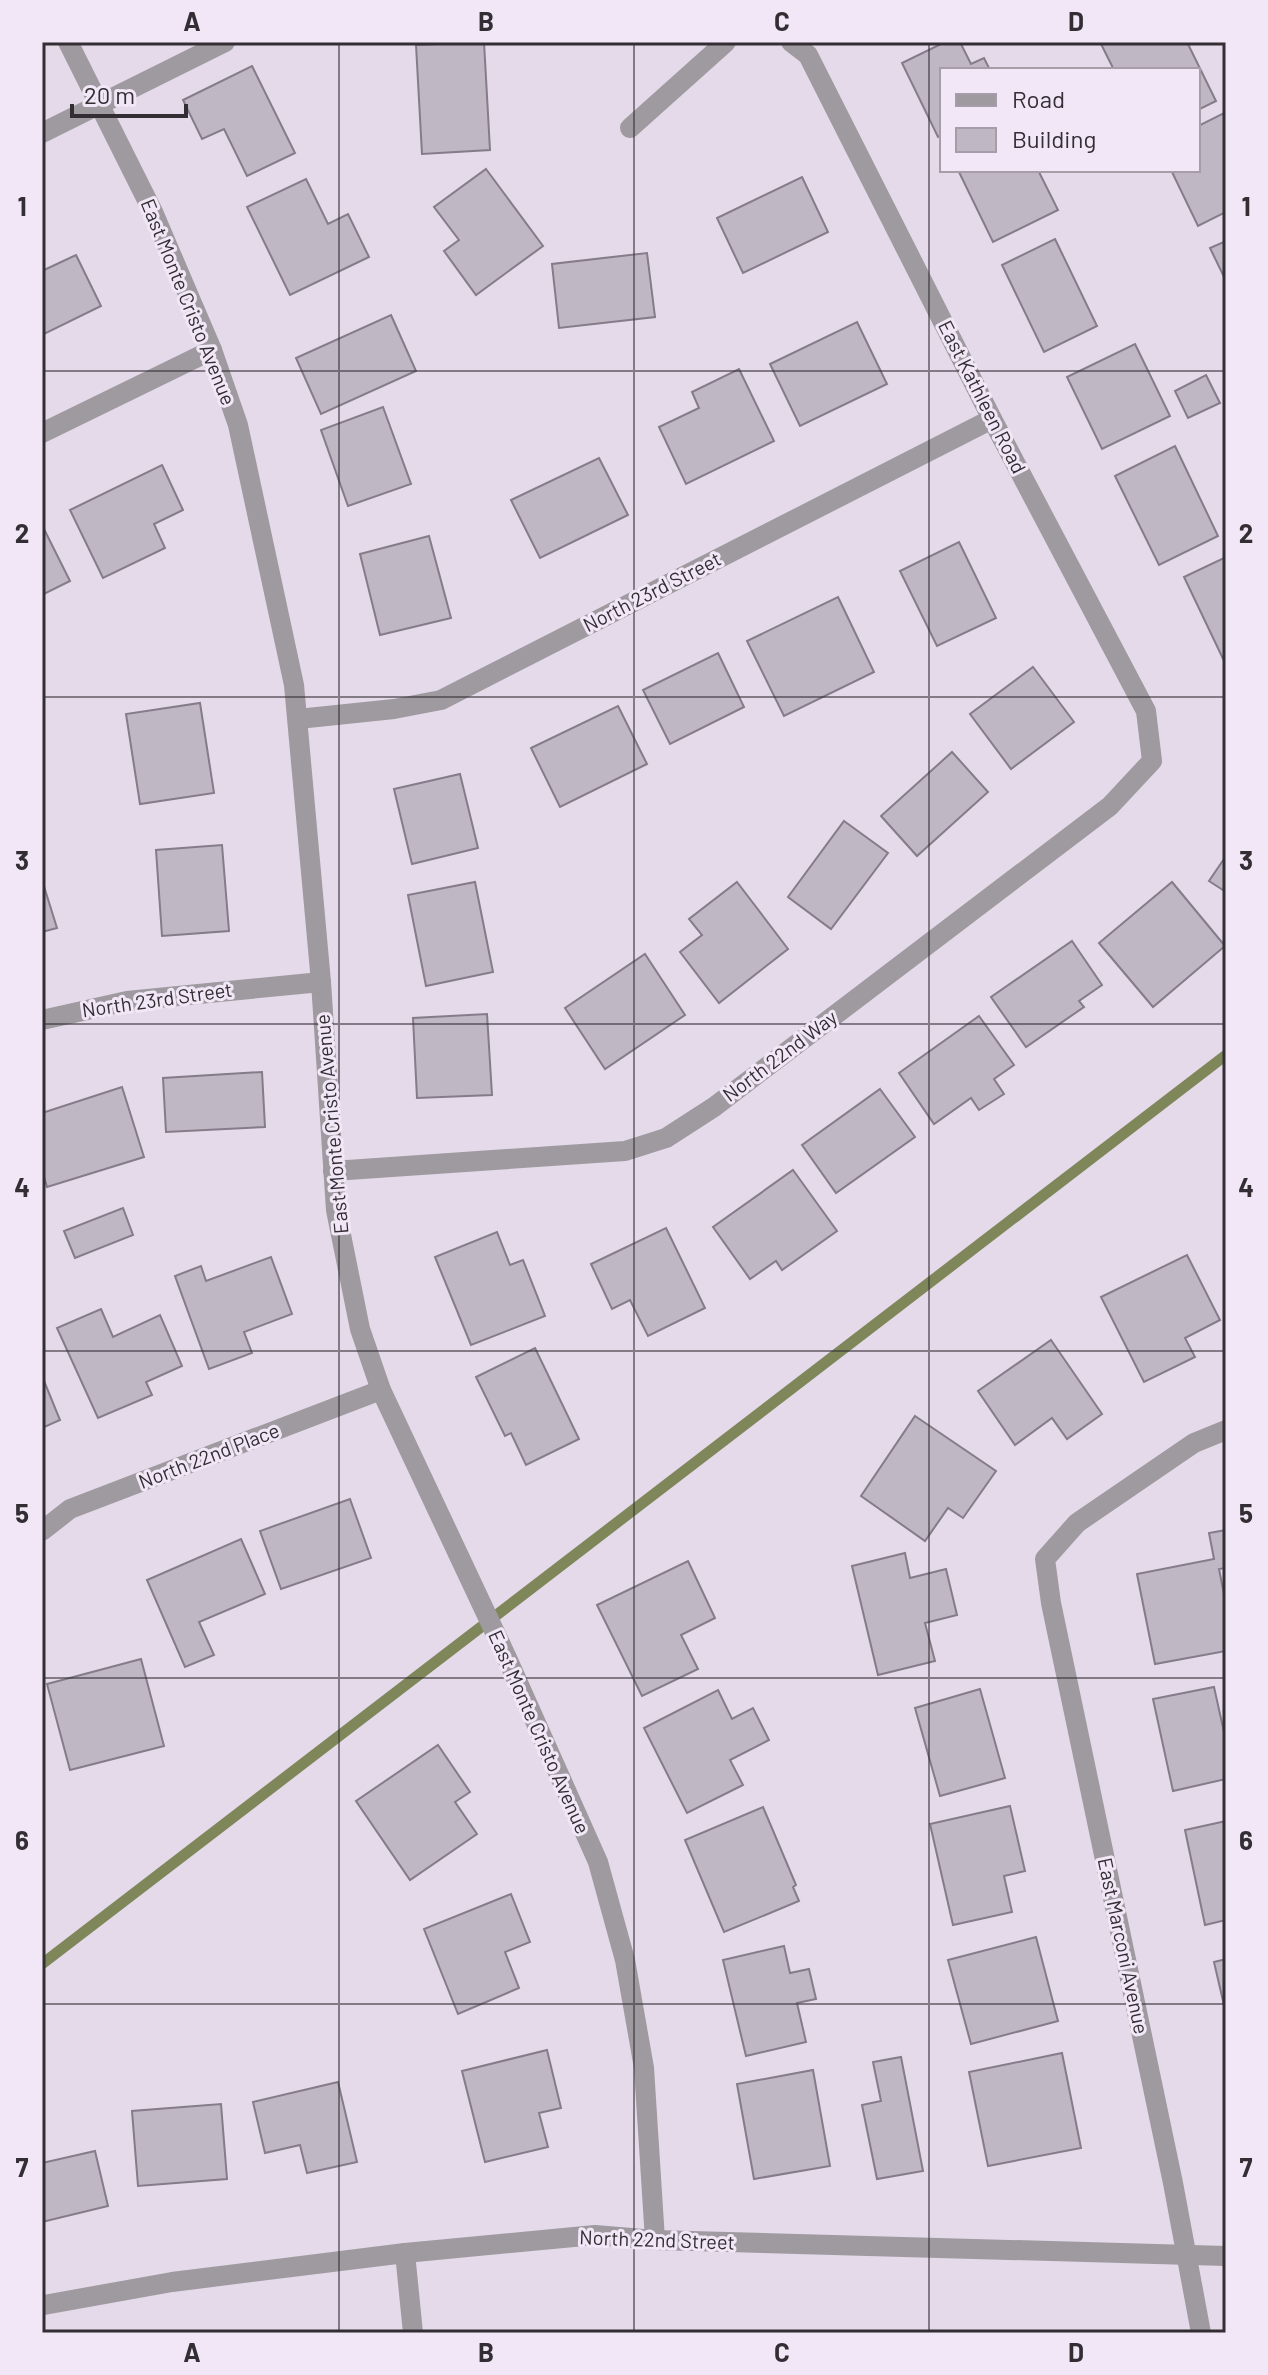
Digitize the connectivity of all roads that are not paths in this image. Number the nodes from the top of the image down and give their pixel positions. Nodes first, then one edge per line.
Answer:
1 (68, 42) edge
2 (225, 42) edge
3 (726, 42) edge
4 (791, 42) edge
5 (99, 105) junction
6 (630, 128) dead end
7 (42, 133) edge
8 (212, 350) junction
9 (992, 419) junction
10 (42, 433) edge
11 (298, 719) junction
12 (1152, 761) joint
13 (321, 982) junction
14 (42, 1020) edge
15 (333, 1171) junction
16 (381, 1390) junction
17 (1226, 1430) edge
18 (42, 1531) edge
19 (655, 2240) junction
20 (405, 2253) junction
21 (1187, 2254) junction
22 (1226, 2256) edge
23 (44, 2305) edge
24 (413, 2333) edge
25 (1201, 2333) edge

1 - 5 street, East Monte Cristo Avenue
2 - 5 street
3 - 6 street
4 - 9 street, East Kathleen Road
5 - 7 street
5 - 8 street, East Monte Cristo Avenue
8 - 10 street
8 - 11 street, East Monte Cristo Avenue
9 - 11 street, North 23rd Street
9 - 12 street, East Kathleen Road
11 - 13 street, East Monte Cristo Avenue
12 - 15 street, North 22nd Way
13 - 14 street, North 23rd Street
13 - 15 street, East Monte Cristo Avenue
15 - 16 street, East Monte Cristo Avenue
16 - 18 street, North 22nd Place
16 - 19 street, East Monte Cristo Avenue
17 - 21 street, East Marconi Avenue
19 - 20 street, North 22nd Street
19 - 21 street, North 22nd Street
20 - 23 street, North 22nd Street
20 - 24 street
21 - 22 street, North 22nd Street
21 - 25 street, East Marconi Avenue

